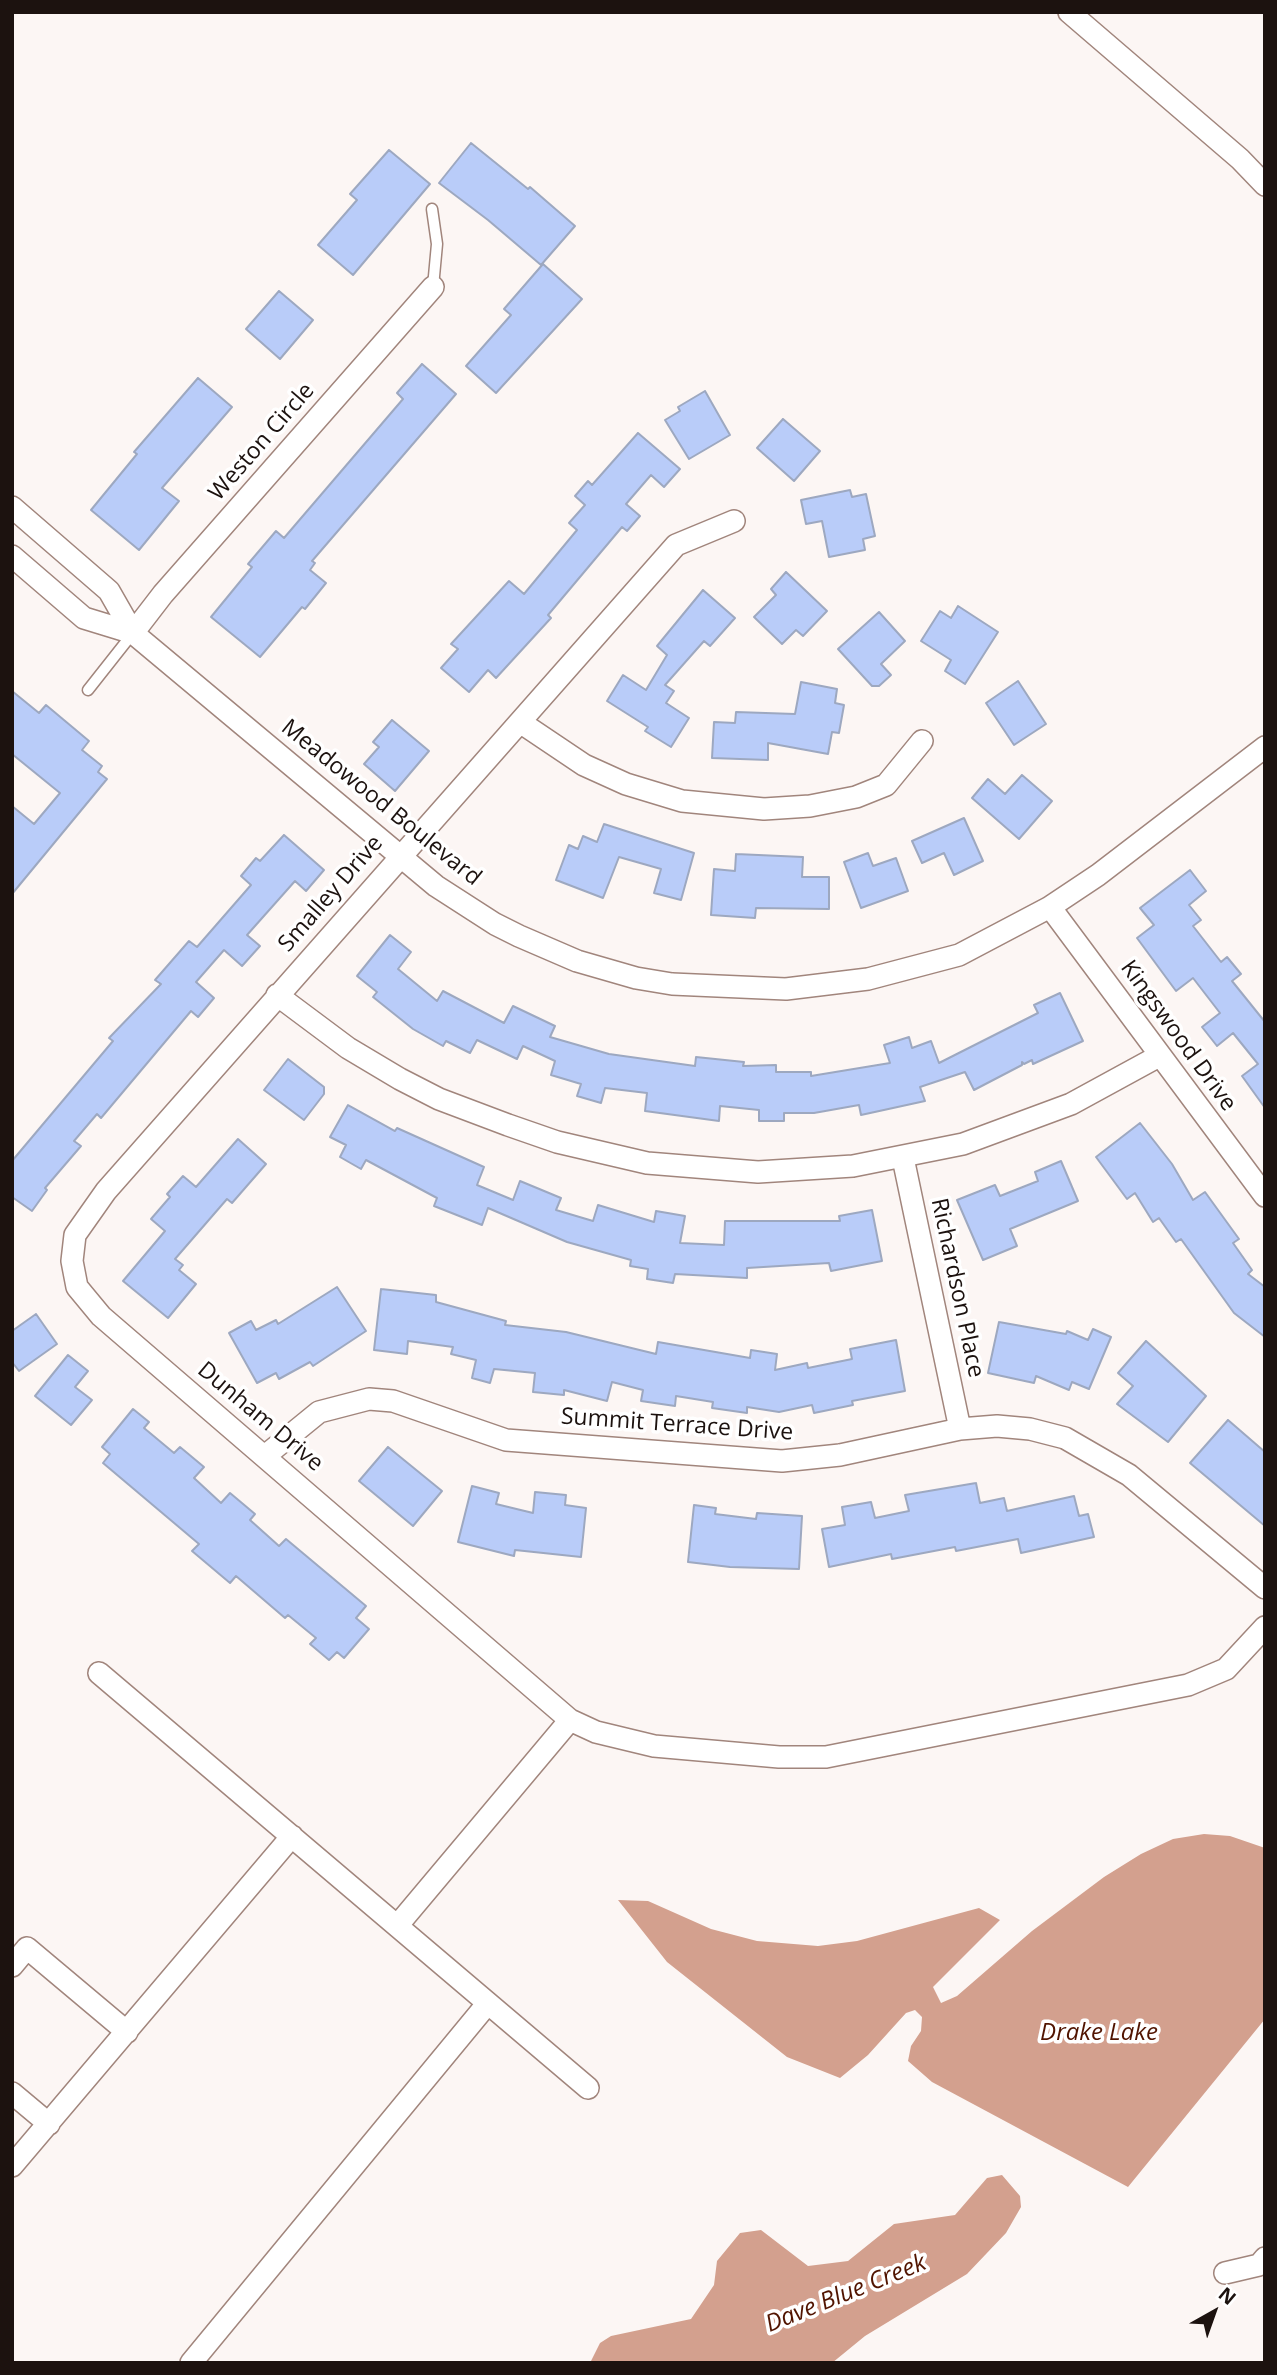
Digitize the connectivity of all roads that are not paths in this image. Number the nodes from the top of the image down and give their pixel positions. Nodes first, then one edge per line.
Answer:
1 (1069, 12) edge
2 (1265, 185) edge
3 (432, 209) dead end
4 (433, 287) joint
5 (12, 507) edge
6 (734, 521) dead end
7 (12, 556) edge
8 (133, 633) junction
9 (88, 690) dead end
10 (520, 722) junction
11 (922, 741) dead end
12 (1265, 747) edge
13 (399, 856) junction
14 (1051, 906) junction
15 (277, 995) junction
16 (1159, 1056) junction
17 (903, 1158) junction
18 (1265, 1196) edge
19 (74, 1277) joint
20 (960, 1429) junction
21 (265, 1456) junction
22 (1265, 1588) edge
23 (1265, 1627) edge
24 (99, 1673) dead end
25 (570, 1720) junction
26 (292, 1836) junction
27 (397, 1926) junction
28 (12, 1966) edge
29 (488, 2003) junction
30 (127, 2032) junction
31 (589, 2088) dead end
32 (12, 2093) edge
33 (49, 2124) junction
34 (12, 2166) edge
35 (1265, 2258) edge
36 (1225, 2273) dead end
37 (191, 2363) edge

1 - 2 street
3 - 4 lane
4 - 8 street, Weston Circle
5 - 8 street, Meadowood Boulevard
6 - 10 street, Smalley Drive
7 - 8 street, Meadowood Boulevard
8 - 9 lane
8 - 13 street, Meadowood Boulevard
10 - 11 street
10 - 13 street, Smalley Drive
12 - 14 street, Meadowood Boulevard
13 - 14 street, Meadowood Boulevard
13 - 15 street, Smalley Drive
14 - 16 street, Kingswood Drive
15 - 17 street
15 - 19 street, Smalley Drive
16 - 17 street
16 - 18 street, Kingswood Drive
17 - 20 street, Richardson Place
19 - 21 street, Dunham Drive
20 - 21 street, Summit Terrace Drive
20 - 22 street, Summit Terrace Drive
21 - 25 street, Dunham Drive
23 - 25 street, Dunham Drive
24 - 26 street
25 - 27 street
26 - 27 street
26 - 30 street
27 - 29 street
28 - 30 street
29 - 31 street
29 - 37 street
30 - 33 street
32 - 33 street
33 - 34 street
35 - 36 street

